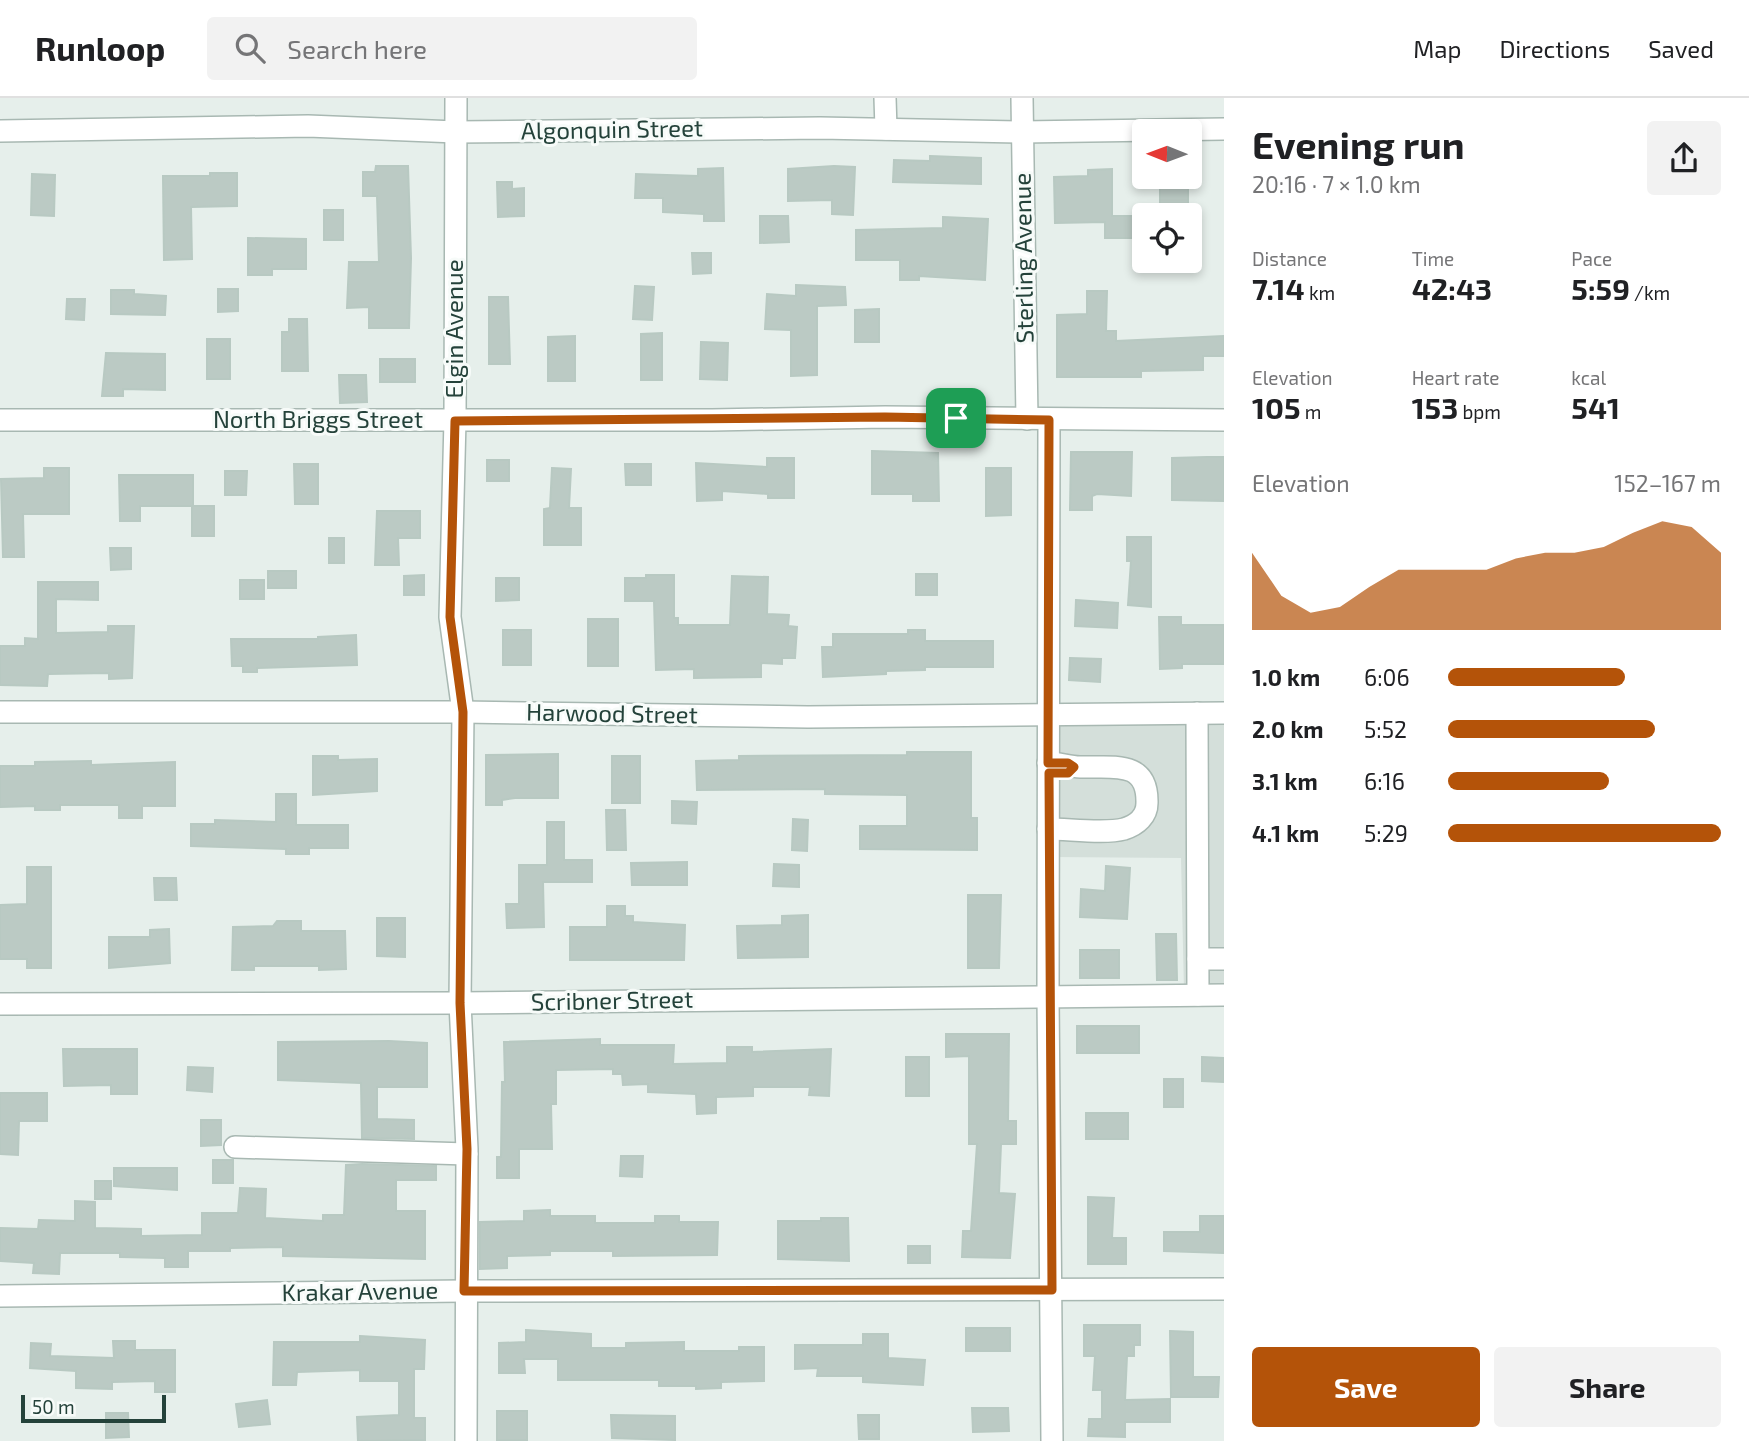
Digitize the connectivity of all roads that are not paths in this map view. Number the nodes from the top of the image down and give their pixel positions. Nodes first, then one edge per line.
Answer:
1 (456, 98) edge
2 (886, 98) edge
3 (1022, 98) edge
4 (886, 129) junction
5 (1224, 129) edge
6 (0, 131) edge
7 (456, 132) junction
8 (1022, 132) junction
9 (1027, 419) junction
10 (0, 420) edge
11 (1049, 420) junction
12 (1224, 420) edge
13 (455, 421) junction
14 (0, 712) edge
15 (463, 712) junction
16 (1049, 713) junction
17 (1197, 713) junction
18 (1224, 713) edge
19 (1049, 768) junction
20 (1048, 829) junction
21 (1198, 959) junction
22 (1224, 959) edge
23 (1198, 995) junction
24 (1224, 995) edge
25 (1048, 996) junction
26 (460, 1003) junction
27 (0, 1004) edge
28 (235, 1147) dead end
29 (467, 1154) junction
30 (1224, 1289) edge
31 (1052, 1290) junction
32 (464, 1291) junction
33 (0, 1297) edge
34 (466, 1441) edge
35 (1052, 1441) edge

1 - 7 street, Elgin Avenue
2 - 4 street
3 - 8 street, Sterling Avenue
4 - 7 street, Algonquin Street
4 - 8 street, Algonquin Street
5 - 8 street, Algonquin Street
6 - 7 street, Algonquin Street
7 - 13 street, Elgin Avenue
8 - 9 street, Sterling Avenue
9 - 11 street, North Briggs Street
9 - 13 street, North Briggs Street
10 - 13 street, North Briggs Street
11 - 12 street, North Briggs Street
11 - 16 street
13 - 15 street, Elgin Avenue
14 - 15 street, Harwood Street
15 - 16 street, Harwood Street
15 - 26 street, Elgin Avenue
16 - 17 street, Harwood Street
16 - 19 street
17 - 18 street, Harwood Street
17 - 21 street
19 - 20 street
19 - 20 street
20 - 25 street
21 - 22 street
21 - 23 street
23 - 24 street, Scribner Street
23 - 25 street, Scribner Street
25 - 26 street, Scribner Street
25 - 31 street
26 - 27 street, Scribner Street
26 - 29 street, Elgin Avenue
28 - 29 street
29 - 32 street, Elgin Avenue
30 - 31 street, Krakar Avenue
31 - 32 street, Krakar Avenue
31 - 35 street
32 - 33 street, Krakar Avenue
32 - 34 street, Elgin Avenue

